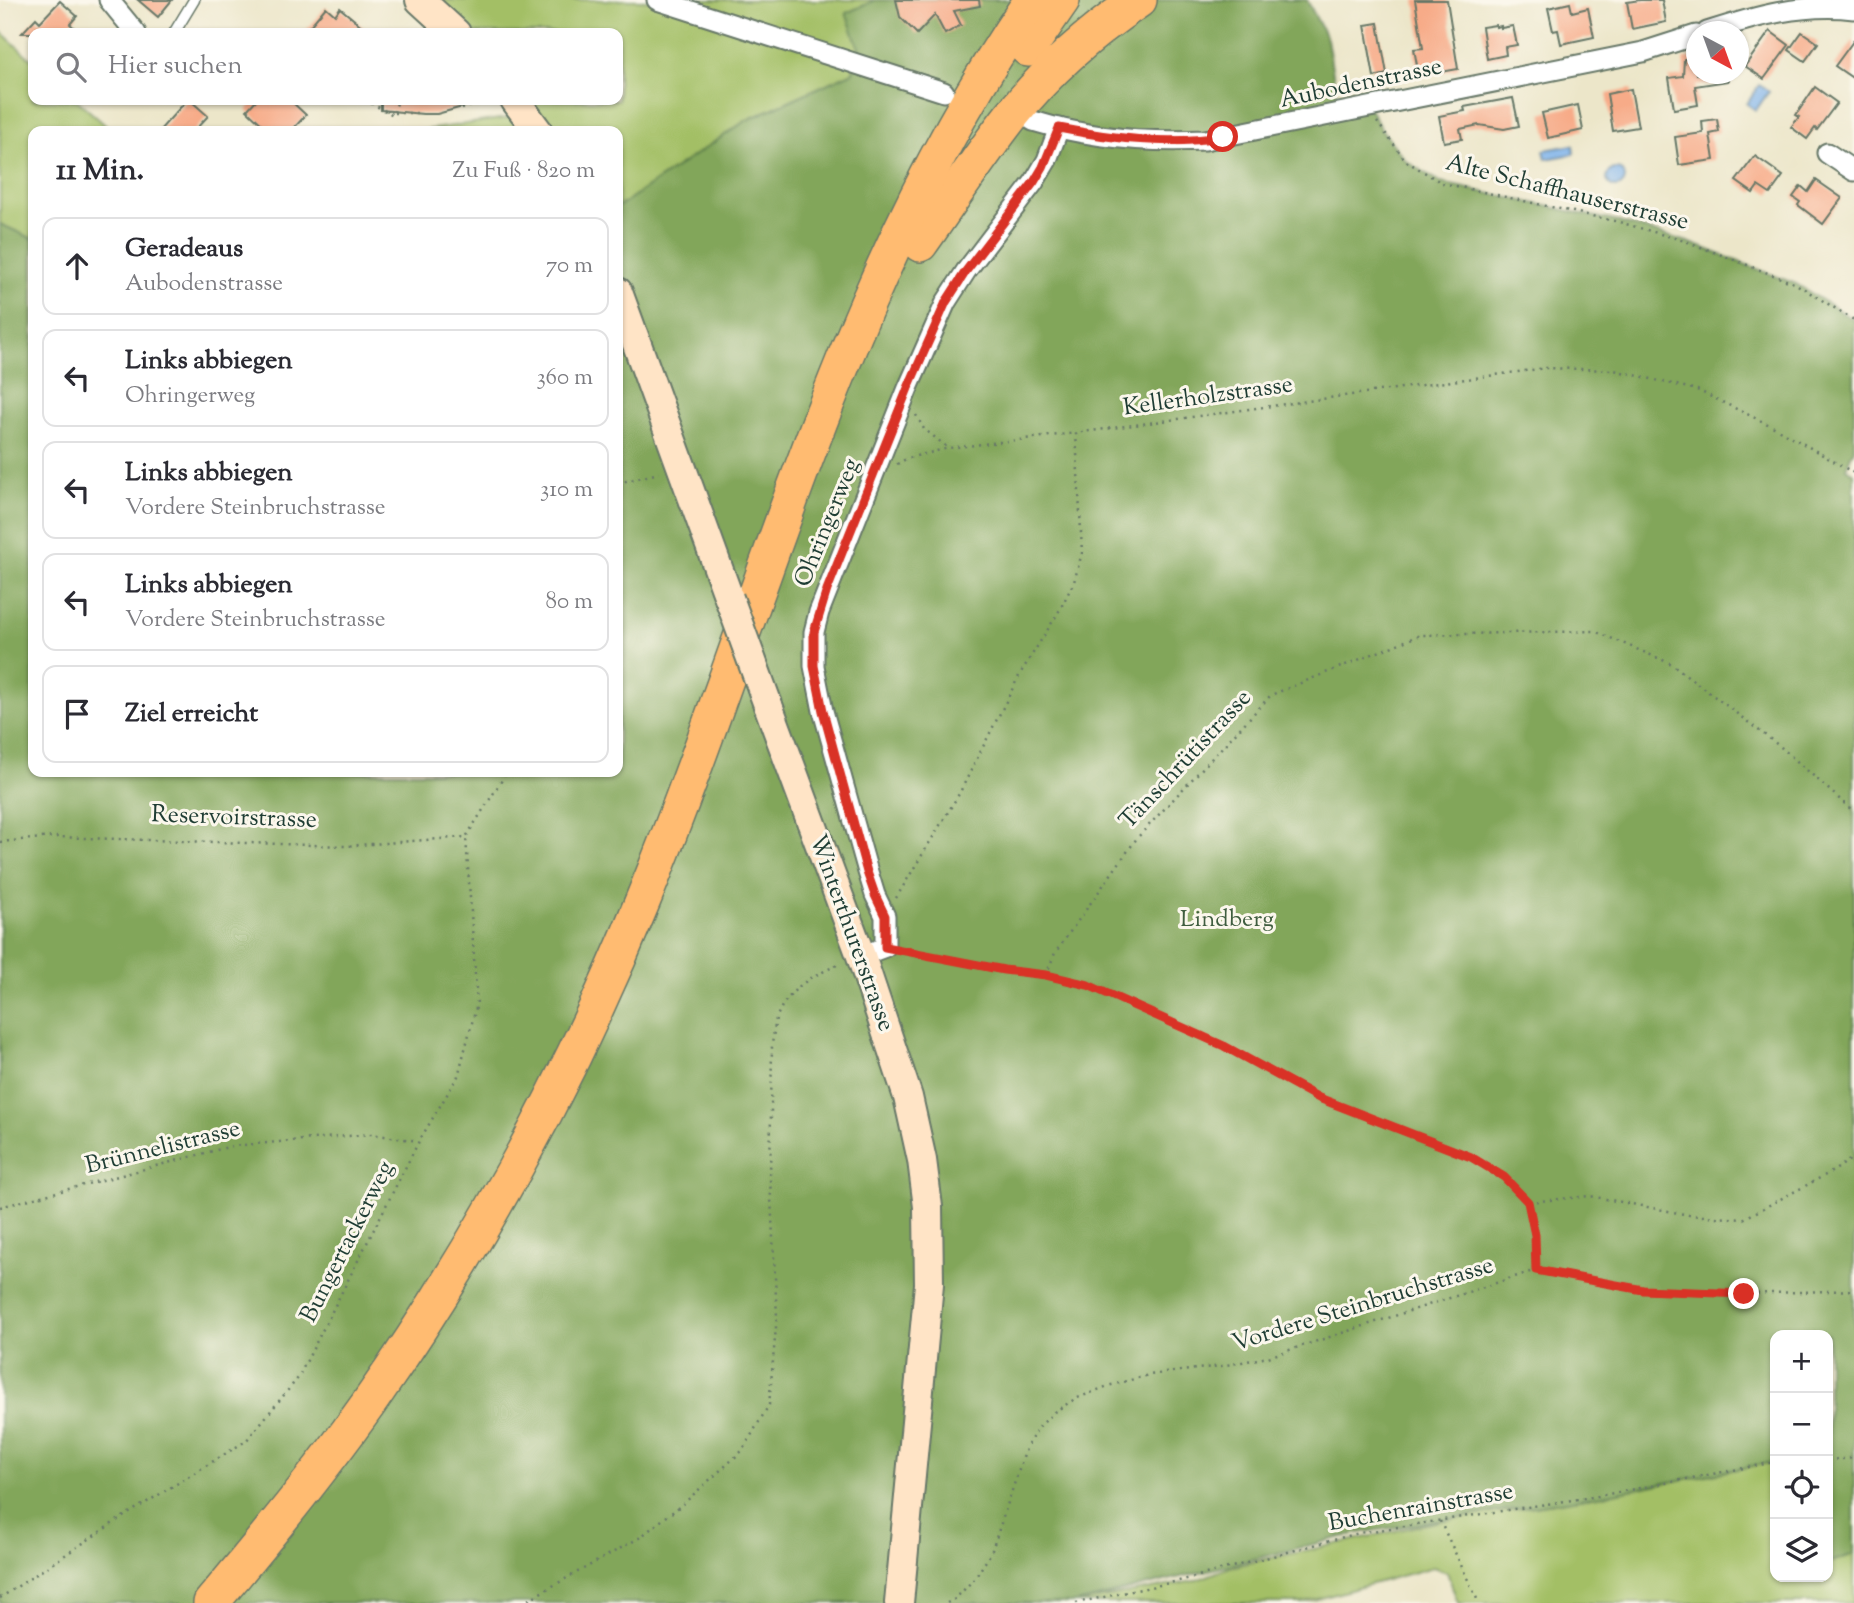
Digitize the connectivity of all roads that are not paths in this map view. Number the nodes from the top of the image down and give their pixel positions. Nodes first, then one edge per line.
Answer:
1 (108, 0) edge
2 (194, 0) edge
3 (420, 0) edge
4 (657, 0) edge
5 (1032, 0) edge
6 (1062, 0) edge
7 (1139, 0) edge
8 (1854, 9) edge
9 (1739, 21) edge
10 (132, 28) edge
11 (177, 28) edge
12 (451, 28) edge
13 (1686, 38) edge
14 (944, 92) dead end
15 (519, 105) edge
16 (1033, 121) dead end
17 (534, 126) edge
18 (1059, 128) junction
19 (1827, 153) dead end
20 (1854, 171) edge
21 (919, 244) junction
22 (623, 306) edge
23 (873, 952) junction
24 (211, 1603) edge
25 (243, 1603) edge
26 (899, 1603) edge

1 - 10 street
2 - 11 lane
3 - 12 main road
4 - 14 street
5 - 24 highway
6 - 21 highway
7 - 21 highway
8 - 9 street
13 - 18 street, Aubodenstrasse
15 - 17 main road
16 - 18 street, Aubodenstrasse
18 - 23 street, Ohringerweg
19 - 20 street
21 - 25 highway
22 - 23 main road, Winterthurerstrasse, bridge
23 - 26 main road, Winterthurerstrasse

